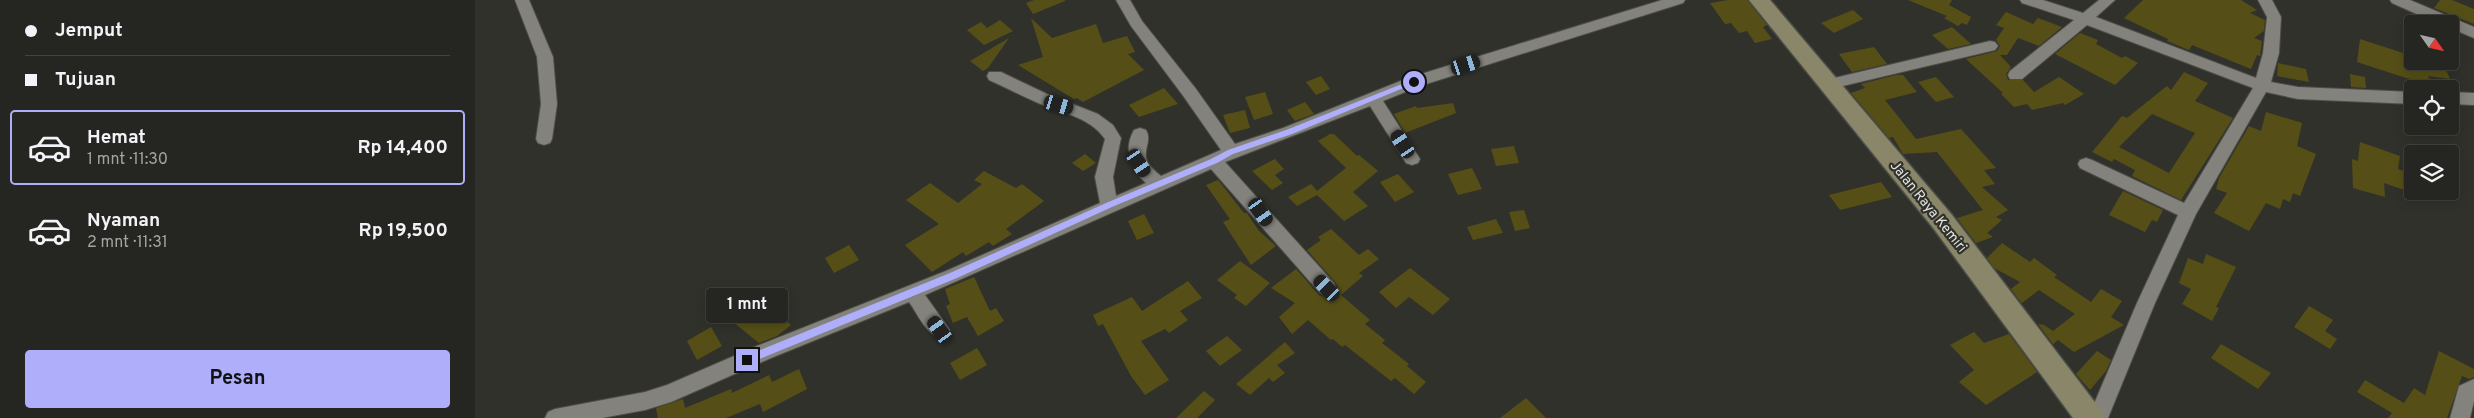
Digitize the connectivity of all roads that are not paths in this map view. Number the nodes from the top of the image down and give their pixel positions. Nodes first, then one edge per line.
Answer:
1 (522, 0) edge
2 (1123, 0) edge
3 (1678, 0) edge
4 (1759, 0) edge
5 (2027, 0) edge
6 (2108, 0) edge
7 (2265, 0) edge
8 (2397, 0) edge
9 (2086, 20) junction
10 (2474, 33) edge
11 (1990, 46) dead end
12 (2016, 75) dead end
13 (995, 76) dead end
14 (1830, 84) junction
15 (2262, 86) junction
16 (1373, 98) junction
17 (2404, 98) edge
18 (2459, 98) edge
19 (2474, 99) edge
20 (1141, 134) dead end
21 (544, 139) dead end
22 (1231, 152) junction
23 (1412, 160) dead end
24 (1214, 161) junction
25 (2086, 164) dead end
26 (1159, 184) junction
27 (1109, 205) junction
28 (2189, 212) junction
29 (1327, 288) dead end
30 (913, 293) junction
31 (940, 330) dead end
32 (2474, 388) edge
33 (644, 410) edge
34 (555, 418) edge
35 (2090, 418) edge
36 (2098, 418) edge
37 (2460, 418) edge

1 - 21 street
2 - 22 street
3 - 16 street
4 - 14 street, Jalan Raya Kemiri
5 - 9 street
6 - 9 street
7 - 15 street
8 - 10 street
9 - 12 street
9 - 15 street
11 - 14 street
13 - 27 street
14 - 35 street, Jalan Raya Kemiri
15 - 17 street
15 - 28 street
16 - 22 street
16 - 23 street
18 - 19 street
20 - 26 street
22 - 24 street
24 - 26 street
24 - 29 street
25 - 28 street
26 - 27 street
27 - 30 street
28 - 36 street
30 - 31 street
30 - 33 street
32 - 37 street
33 - 34 street

